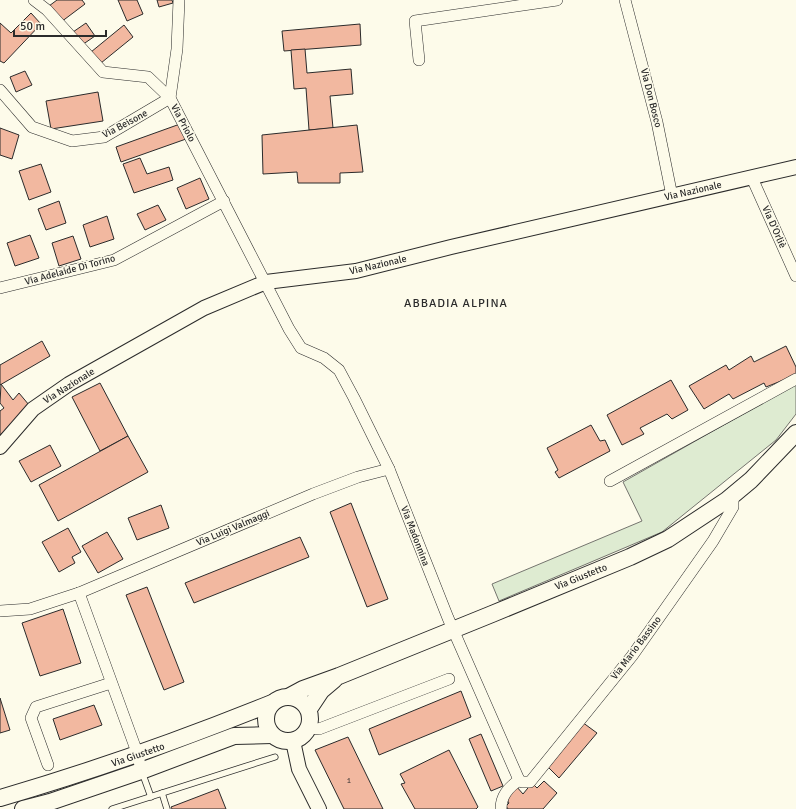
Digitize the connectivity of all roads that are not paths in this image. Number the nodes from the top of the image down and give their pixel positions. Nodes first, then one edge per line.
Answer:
1 (34, 0) edge
2 (179, 0) edge
3 (557, 0) edge
4 (625, 0) edge
5 (419, 60) dead end
6 (0, 90) edge
7 (170, 98) junction
8 (796, 167) edge
9 (752, 178) junction
10 (672, 196) junction
11 (224, 201) junction
12 (796, 276) edge
13 (266, 282) junction
14 (0, 288) edge
15 (796, 379) edge
16 (796, 433) edge
17 (0, 447) edge
18 (389, 469) junction
19 (610, 481) dead end
20 (733, 494) junction
21 (79, 593) junction
22 (0, 611) edge
23 (454, 630) junction
24 (339, 676) junction
25 (449, 679) dead end
26 (111, 683) junction
27 (290, 696) junction
28 (272, 703) junction
29 (308, 709) junction
30 (309, 728) junction
31 (272, 734) junction
32 (293, 741) junction
33 (138, 755) junction
34 (275, 757) dead end
35 (48, 765) dead end
36 (142, 770) junction
37 (518, 780) junction
38 (162, 793) junction
39 (151, 797) junction
40 (0, 798) edge
41 (0, 804) edge
42 (1, 809) edge
43 (23, 809) edge
44 (112, 809) edge
45 (167, 809) edge
46 (319, 809) edge
47 (501, 809) edge

1 - 7 street, Via Priolo
2 - 7 street
3 - 5 street
4 - 10 street, Via Don Bosco
6 - 7 street, Via Beisone
7 - 11 street, Via Priolo
8 - 9 street, Via Nazionale
9 - 10 street, Via Nazionale
9 - 12 street, Via D'Orliè
10 - 13 street, Via Nazionale
11 - 13 street, Via Priolo
11 - 14 street, Via Adelaide Di Torino
13 - 17 street, Via Nazionale
13 - 18 street, Via Madonnina
15 - 19 street
16 - 20 main road, Via Giustetto
18 - 21 street, Via Luigi Valmaggi
18 - 23 street, Via Madonnina
20 - 23 main road, Via Giustetto
20 - 37 street, Via Mario Bassino
21 - 22 street, Via Luigi Valmaggi
21 - 26 street
23 - 24 main road, Via Giustetto
23 - 37 street, Via Madonnina
24 - 27 main road, Via Giustetto
24 - 29 main road, Via Giustetto
25 - 30 street
26 - 33 street
26 - 35 street
27 - 28 main road
27 - 29 main road
28 - 31 main road
28 - 33 main road, Via Giustetto
29 - 30 main road
30 - 32 main road
31 - 32 main road
31 - 36 main road, Via Giustetto
32 - 46 street
33 - 36 street
33 - 40 main road, Via Giustetto
34 - 38 lane
36 - 39 lane
36 - 43 main road, Via Giustetto
37 - 47 street
38 - 39 lane
38 - 45 lane
39 - 44 lane
41 - 42 main road

